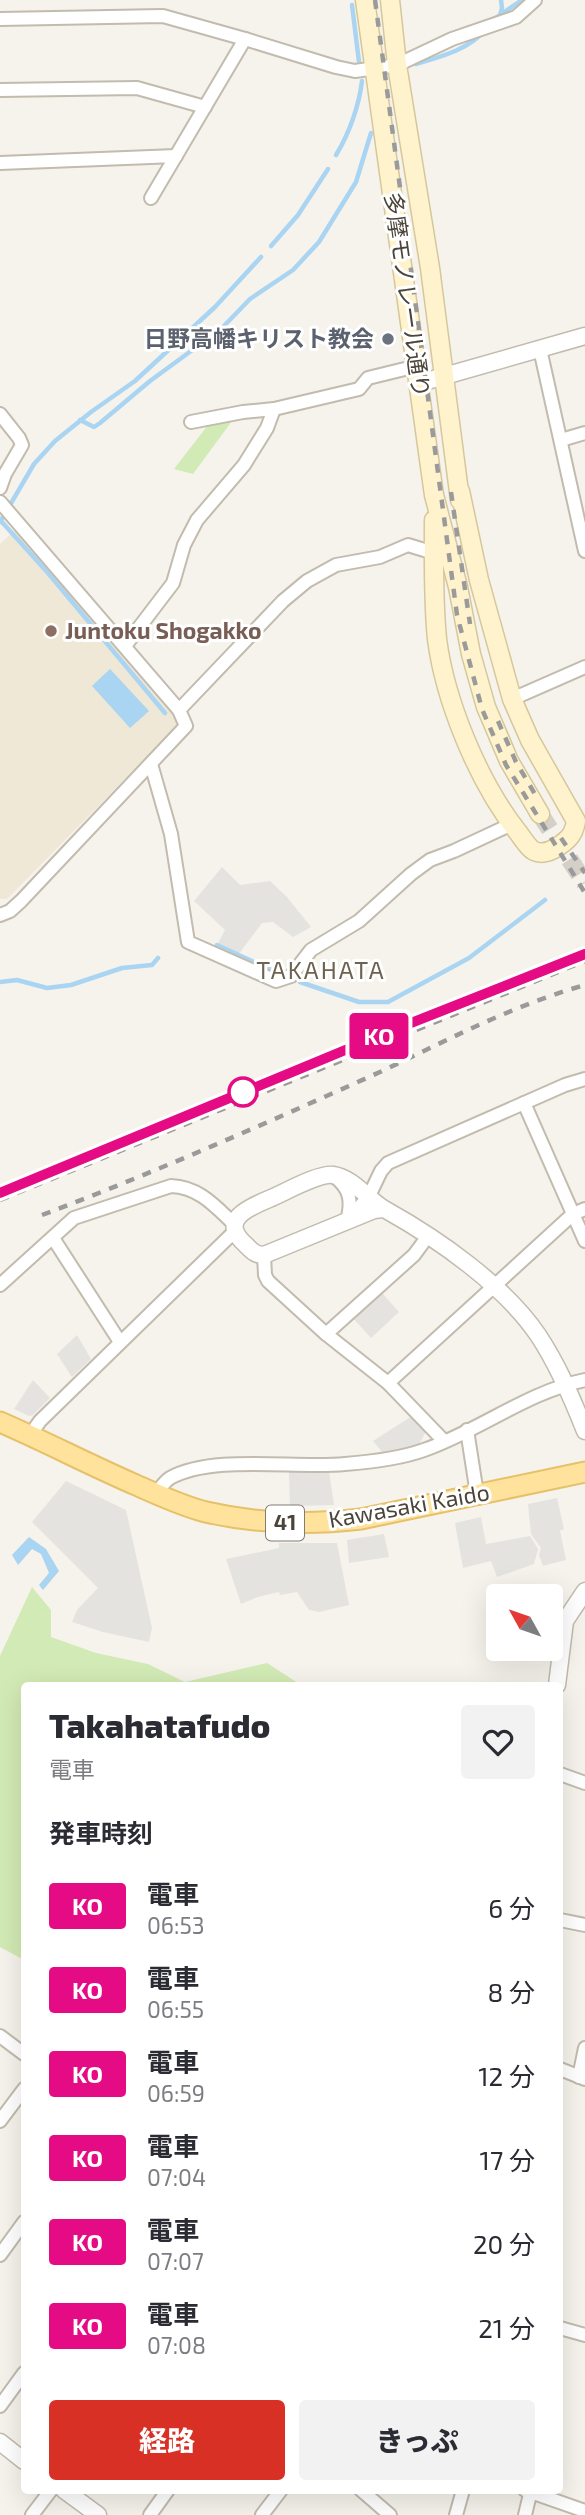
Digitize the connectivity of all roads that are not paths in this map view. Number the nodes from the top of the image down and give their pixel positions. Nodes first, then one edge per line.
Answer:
1 (365, 0) edge
2 (390, 0) edge
3 (535, 0) edge
4 (0, 19) edge
5 (245, 39) junction
6 (397, 65) junction
7 (376, 69) junction
8 (0, 90) edge
9 (205, 107) junction
10 (176, 156) junction
11 (0, 163) edge
12 (151, 198) dead end
13 (585, 336) edge
14 (540, 349) junction
15 (418, 374) junction
16 (444, 376) junction
17 (274, 409) junction
18 (0, 414) edge
19 (191, 422) dead end
20 (585, 433) edge
21 (561, 440) junction
22 (0, 488) edge
23 (460, 491) junction
24 (434, 495) junction
25 (6, 510) edge
26 (582, 526) edge
27 (585, 551) edge
28 (434, 553) junction
29 (458, 587) junction
30 (125, 646) junction
31 (585, 667) edge
32 (512, 699) junction
33 (179, 710) junction
34 (151, 764) junction
35 (540, 814) tunnel mouth
36 (512, 824) junction
37 (580, 830) edge
38 (0, 915) edge
39 (585, 1079) edge
40 (524, 1103) junction
41 (332, 1175) junction
42 (369, 1196) junction
43 (383, 1209) junction
44 (579, 1212) edge
45 (347, 1221) junction
46 (234, 1228) junction
47 (428, 1236) junction
48 (53, 1238) junction
49 (585, 1241) edge
50 (264, 1255) junction
51 (0, 1286) edge
52 (495, 1286) junction
53 (326, 1334) junction
54 (120, 1342) junction
55 (585, 1380) edge
56 (388, 1383) junction
57 (566, 1384) junction
58 (0, 1422) edge
59 (467, 1430) junction
60 (585, 1431) edge
61 (30, 1435) junction
62 (444, 1441) junction
63 (585, 1472) edge
64 (156, 1494) junction
65 (477, 1494) junction
66 (585, 1591) edge
67 (557, 1682) edge
68 (563, 1774) edge
69 (585, 1783) edge
70 (563, 1921) edge
71 (585, 1925) edge
72 (1, 2039) edge
73 (585, 2048) edge
74 (21, 2052) edge
75 (563, 2070) edge
76 (582, 2078) edge
77 (21, 2093) edge
78 (0, 2121) edge
79 (21, 2226) edge
80 (0, 2255) edge
81 (563, 2329) edge
82 (585, 2335) edge
83 (21, 2377) edge
84 (0, 2406) edge
85 (0, 2442) edge
86 (21, 2459) edge
87 (48, 2494) edge
88 (69, 2494) edge
89 (165, 2494) edge
90 (278, 2494) edge
91 (365, 2494) edge
92 (462, 2494) edge
93 (528, 2494) edge
94 (537, 2494) edge
95 (585, 2511) edge
96 (385, 2513) edge
97 (32, 2515) edge
98 (98, 2515) edge
99 (150, 2515) edge
100 (262, 2515) edge
101 (456, 2515) edge
102 (525, 2515) edge

1 - 7 main road, 多摩モノレール通り
2 - 6 main road, 多摩モノレール通り
3 - 6 street
4 - 5 street
5 - 7 street
5 - 9 street
6 - 7 street
6 - 16 main road, 多摩モノレール通り
7 - 15 main road, 多摩モノレール通り
8 - 9 street
9 - 10 street
10 - 11 street
10 - 12 street
13 - 14 street
14 - 16 street
14 - 21 street
15 - 16 street
15 - 17 street
15 - 24 main road, 多摩モノレール通り
16 - 23 main road, 多摩モノレール通り
17 - 19 street
17 - 30 street
18 - 22 street
20 - 21 street
21 - 26 street
23 - 29 main road, 多摩モノレール通り
23 - 32 main road
24 - 28 main road
24 - 29 main road, 多摩モノレール通り
25 - 30 street
26 - 27 street
28 - 33 street
28 - 36 main road
29 - 35 main road, 多摩モノレール通り
30 - 33 street
31 - 32 street
32 - 37 main road
33 - 34 street
34 - 36 street
34 - 38 street
36 - 37 main road
39 - 40 street
40 - 42 street
40 - 44 street
41 - 42 street
41 - 45 street
41 - 46 street
42 - 43 street
42 - 45 street
43 - 45 street
43 - 47 street
44 - 49 street
44 - 52 street
45 - 50 street
46 - 48 street
46 - 50 street
46 - 54 street
47 - 52 street
47 - 53 street
48 - 51 street
48 - 54 street
50 - 53 street
52 - 56 street
52 - 57 street
53 - 56 street
54 - 61 street
55 - 57 street
56 - 62 street
57 - 59 street
57 - 60 street
58 - 61 main road, Kawasaki Kaido / 41
59 - 62 street
59 - 65 street
61 - 64 main road, Kawasaki Kaido / 41
62 - 64 street
63 - 65 main road, Kawasaki Kaido / 41
64 - 65 main road, Kawasaki Kaido / 41
66 - 67 street
68 - 69 street
70 - 71 street
72 - 74 street
73 - 76 street
75 - 76 street
77 - 78 street
79 - 80 street
81 - 82 street
83 - 84 street
85 - 86 street
87 - 97 street
88 - 98 street
89 - 99 street
90 - 100 street
91 - 96 street
92 - 101 street
93 - 102 street
94 - 95 street

